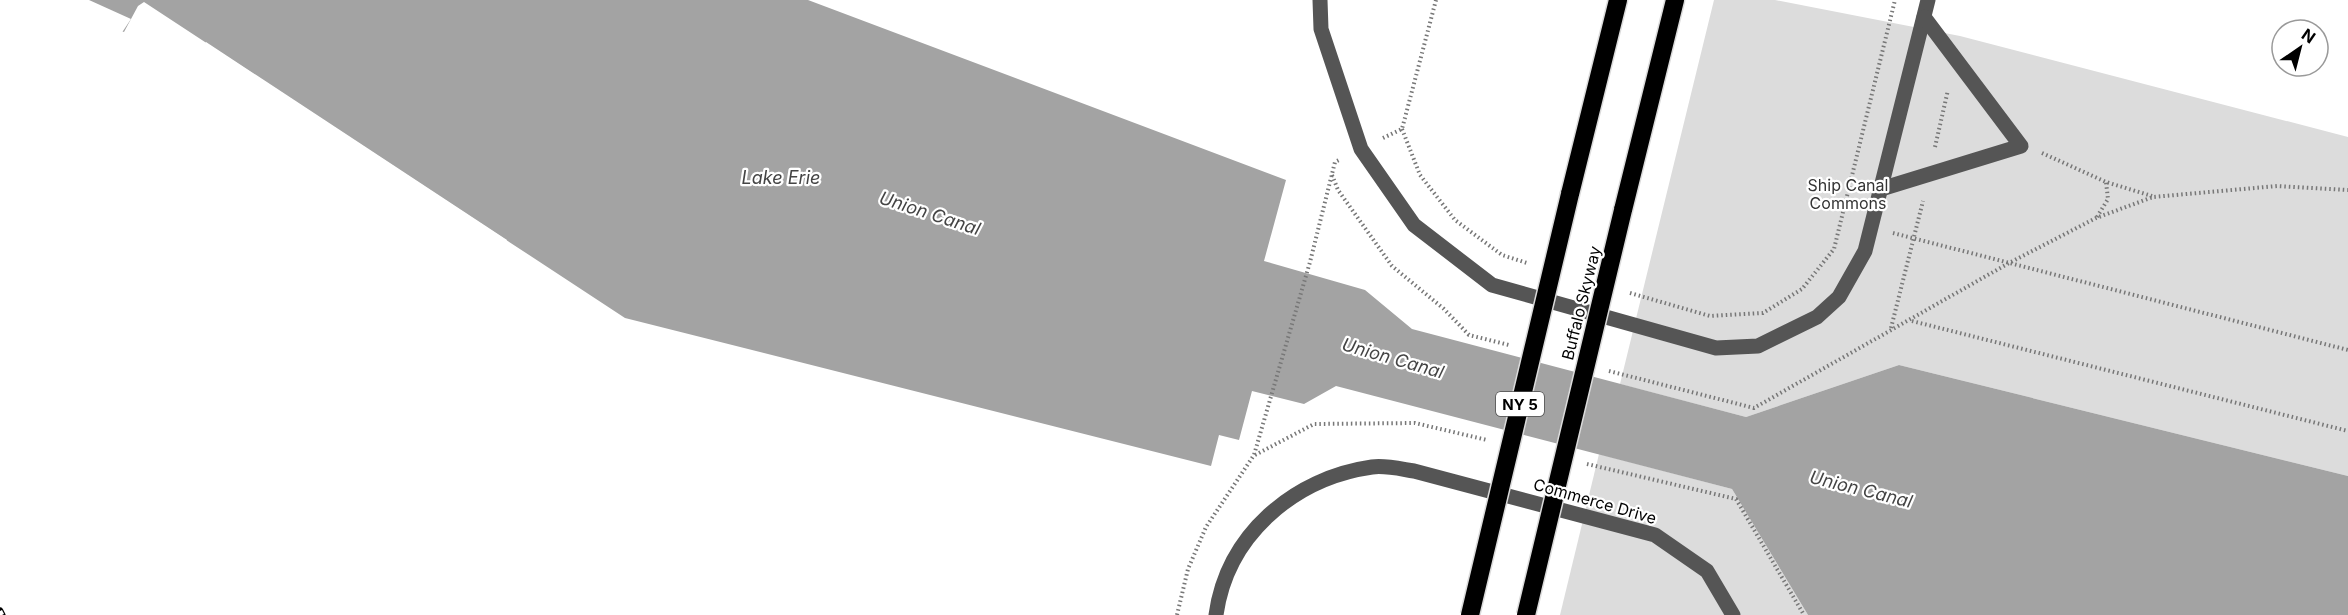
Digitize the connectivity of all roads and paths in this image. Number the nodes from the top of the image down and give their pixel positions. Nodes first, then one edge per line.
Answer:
1 (1320, 0) edge
2 (1436, 0) edge
3 (1618, 0) edge
4 (1675, 0) edge
5 (1895, 0) edge
6 (1928, 0) edge
7 (1924, 17) junction
8 (1402, 129) junction
9 (1387, 136) dead end
10 (2038, 151) dead end
11 (1346, 157) dead end
12 (1332, 175) junction
13 (2106, 182) junction
14 (1881, 189) junction
15 (2348, 190) edge
16 (2153, 197) junction
17 (2096, 218) junction
18 (1898, 234) dead end
19 (2009, 263) junction
20 (1535, 265) dead end
21 (1622, 291) dead end
22 (1469, 335) dead end
23 (2348, 350) edge
24 (2348, 431) edge
25 (1736, 499) dead end
26 (1177, 615) edge
27 (1216, 615) edge
28 (1470, 615) edge
29 (1526, 615) edge
30 (1733, 615) edge
31 (1804, 615) edge

1 - 14 street
2 - 8 path
3 - 28 highway, NY 5, bridge
4 - 29 highway, Buffalo Skyway, bridge
5 - 21 path
6 - 7 street
7 - 14 street
7 - 14 street
8 - 9 path
8 - 20 path
10 - 13 path
11 - 12 path
12 - 22 path
12 - 26 path
13 - 16 path
13 - 17 path
15 - 16 path
16 - 17 path
17 - 19 path
18 - 19 path
19 - 23 path
19 - 24 path
25 - 31 path
27 - 30 street, Commerce Drive

